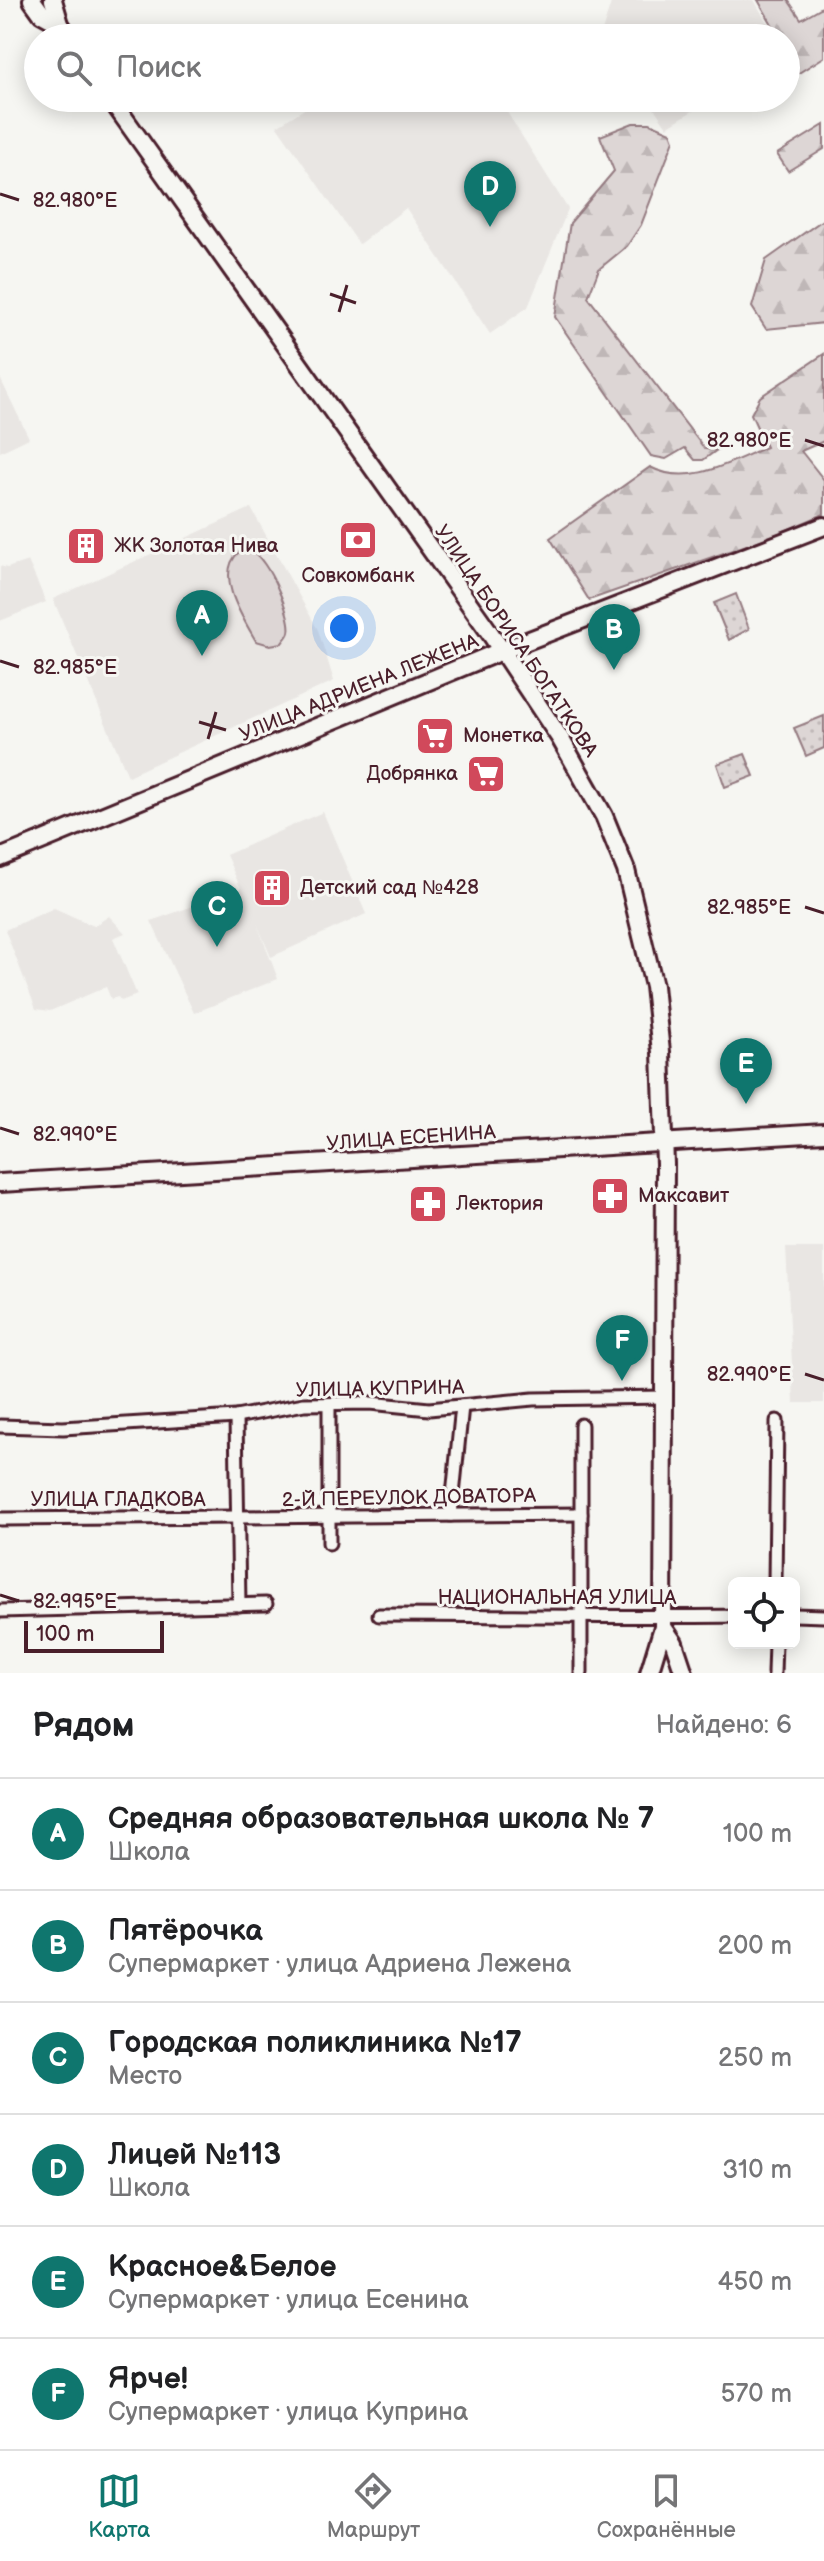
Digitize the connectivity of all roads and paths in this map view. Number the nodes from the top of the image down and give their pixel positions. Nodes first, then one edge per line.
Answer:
1 (32, 0) edge
2 (53, 0) edge
3 (55, 24) edge
4 (62, 24) edge
5 (120, 112) edge
6 (824, 526) edge
7 (501, 651) junction
8 (0, 858) edge
9 (824, 1133) edge
10 (665, 1141) junction
11 (0, 1183) edge
12 (666, 1397) junction
13 (329, 1404) junction
14 (462, 1406) junction
15 (236, 1417) junction
16 (777, 1421) dead end
17 (581, 1425) dead end
18 (0, 1426) edge
19 (581, 1514) junction
20 (451, 1515) junction
21 (330, 1516) junction
22 (237, 1517) junction
23 (0, 1519) edge
24 (329, 1543) dead end
25 (775, 1577) edge
26 (266, 1604) dead end
27 (239, 1605) junction
28 (0, 1611) edge
29 (379, 1615) dead end
30 (581, 1615) junction
31 (800, 1615) edge
32 (824, 1616) edge
33 (728, 1617) edge
34 (663, 1622) junction
35 (775, 1649) edge
36 (581, 1673) edge
37 (649, 1673) edge
38 (684, 1673) edge
39 (774, 1673) edge

1 - 3 main road
2 - 4 main road
5 - 7 main road, УЛИЦА БОРИСА БОГАТКОВА
6 - 7 main road, УЛИЦА АДРИЕНА ЛЕЖЕНА
7 - 8 main road, УЛИЦА АДРИЕНА ЛЕЖЕНА
7 - 10 main road, УЛИЦА БОРИСА БОГАТКОВА
9 - 10 main road, УЛИЦА ЕСЕНИНА
10 - 11 main road, УЛИЦА ЕСЕНИНА
10 - 12 main road, УЛИЦА БОРИСА БОГАТКОВА
12 - 14 street, УЛИЦА КУПРИНА
12 - 34 main road, УЛИЦА БОРИСА БОГАТКОВА
13 - 14 street, УЛИЦА КУПРИНА
13 - 15 street, УЛИЦА КУПРИНА
13 - 21 street
14 - 20 street
15 - 18 street, УЛИЦА КУПРИНА
15 - 22 street
16 - 25 street
17 - 19 street
19 - 20 street, 2-Й ПЕРЕУЛОК ДОВАТОРА
19 - 30 street
20 - 21 street, 2-Й ПЕРЕУЛОК ДОВАТОРА
21 - 22 street, 2-Й ПЕРЕУЛОК ДОВАТОРА
21 - 24 street
22 - 23 street, УЛИЦА ГЛАДКОВА
22 - 27 street
26 - 27 street
27 - 28 street
29 - 30 street, НАЦИОНАЛЬНАЯ УЛИЦА
30 - 34 street, НАЦИОНАЛЬНАЯ УЛИЦА
30 - 36 street
31 - 32 street
33 - 34 street, НАЦИОНАЛЬНАЯ УЛИЦА
34 - 37 main road, УЛИЦА БОРИСА БОГАТКОВА
34 - 38 main road, УЛИЦА БОРИСА БОГАТКОВА
35 - 39 street

